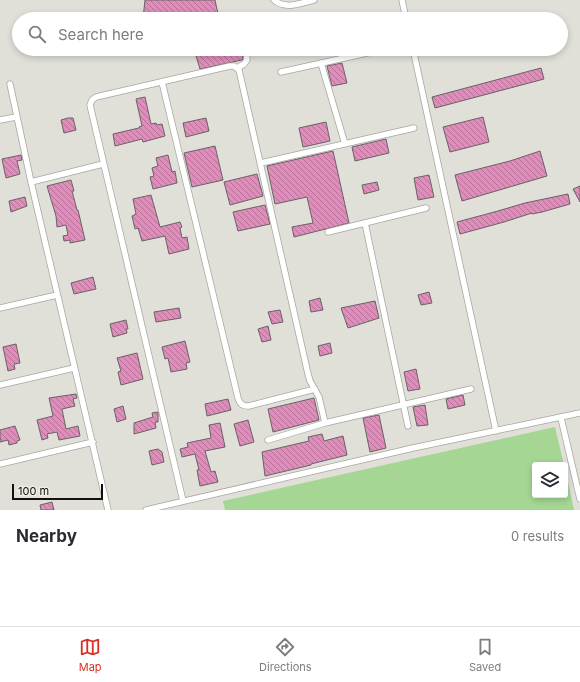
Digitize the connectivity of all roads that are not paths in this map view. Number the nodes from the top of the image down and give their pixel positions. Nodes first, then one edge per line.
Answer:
1 (274, 0) edge
2 (314, 0) edge
3 (402, 0) edge
4 (405, 12) edge
5 (247, 56) edge
6 (353, 56) edge
7 (415, 56) edge
8 (321, 63) junction
9 (237, 68) junction
10 (281, 72) dead end
11 (162, 82) junction
12 (10, 84) dead end
13 (16, 117) junction
14 (0, 120) edge
15 (414, 128) dead end
16 (345, 144) junction
17 (261, 163) junction
18 (103, 164) junction
19 (31, 182) junction
20 (426, 208) dead end
21 (365, 223) junction
22 (328, 232) dead end
23 (58, 295) junction
24 (0, 308) edge
25 (74, 368) junction
26 (0, 385) edge
27 (315, 389) junction
28 (471, 389) dead end
29 (404, 406) junction
30 (580, 413) edge
31 (561, 418) junction
32 (325, 423) junction
33 (408, 426) dead end
34 (496, 431) junction
35 (268, 440) dead end
36 (93, 442) junction
37 (0, 464) edge
38 (580, 499) edge
39 (183, 501) junction
40 (108, 510) edge
41 (146, 510) edge

1 - 2 street
3 - 4 street
5 - 9 street
6 - 8 street
7 - 34 street
8 - 10 street
8 - 16 street
9 - 11 street
9 - 17 street
11 - 18 street
11 - 27 street
12 - 13 street
13 - 14 street
13 - 19 street
15 - 16 street
16 - 17 street
17 - 27 street
18 - 19 street
18 - 39 street
19 - 23 street
20 - 21 street
21 - 22 street
21 - 29 street
23 - 24 street
23 - 25 street
25 - 26 street
25 - 36 street
27 - 32 street
28 - 29 street
29 - 32 street
29 - 33 street
30 - 31 street
31 - 34 street
31 - 38 street
32 - 35 street
34 - 39 street
36 - 37 street
36 - 40 street
39 - 41 street

